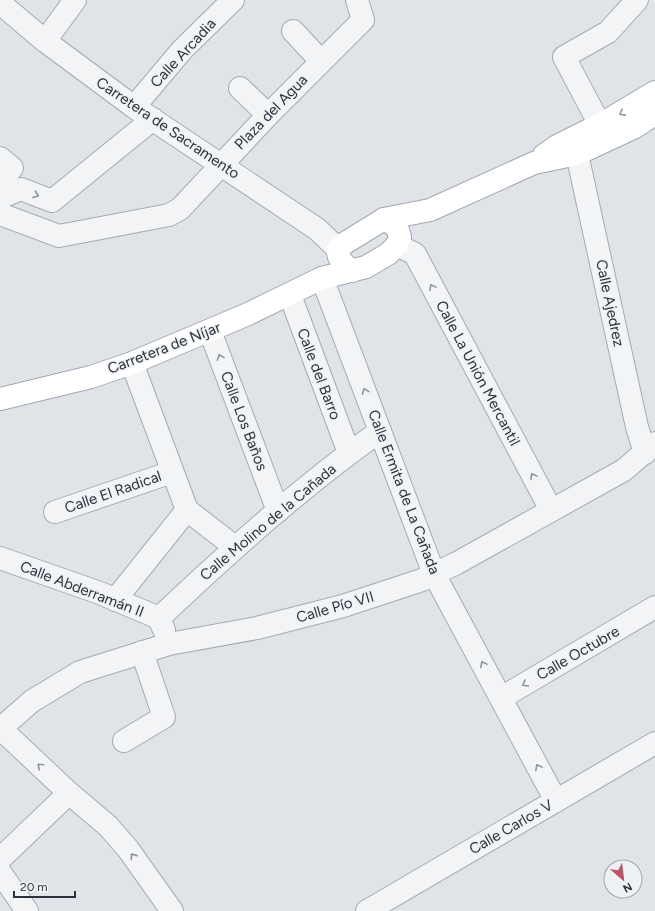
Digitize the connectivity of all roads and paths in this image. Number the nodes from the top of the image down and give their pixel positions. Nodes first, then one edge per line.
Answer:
1 (75, 0) edge
2 (233, 0) edge
3 (357, 0) edge
4 (637, 0) edge
5 (0, 3) edge
6 (293, 31) dead end
7 (45, 41) junction
8 (321, 61) junction
9 (240, 88) dead end
10 (655, 92) edge
11 (134, 107) junction
12 (655, 114) edge
13 (268, 115) junction
14 (154, 120) junction
15 (600, 125) junction
16 (577, 154) junction
17 (0, 158) edge
18 (534, 163) junction
19 (221, 164) junction
20 (0, 183) edge
21 (0, 198) edge
22 (430, 210) junction
23 (0, 214) edge
24 (384, 219) junction
25 (398, 241) junction
26 (338, 252) junction
27 (352, 271) junction
28 (322, 278) junction
29 (290, 295) junction
30 (210, 331) junction
31 (132, 363) junction
32 (0, 399) edge
33 (380, 431) junction
34 (650, 448) edge
35 (349, 453) junction
36 (172, 472) junction
37 (187, 510) junction
38 (551, 510) junction
39 (278, 511) junction
40 (55, 512) dead end
41 (235, 547) junction
42 (0, 558) edge
43 (434, 574) junction
44 (115, 600) junction
45 (655, 608) edge
46 (158, 618) junction
47 (169, 644) junction
48 (142, 652) junction
49 (501, 698) junction
50 (0, 729) edge
51 (124, 741) dead end
52 (655, 743) edge
53 (69, 793) junction
54 (556, 801) junction
55 (0, 859) edge
56 (0, 872) edge
57 (27, 911) edge
58 (172, 911) edge
59 (367, 911) edge

1 - 7 street
2 - 11 street, Calle Arcadia
3 - 8 street, Plaza del Agua
4 - 15 street
5 - 7 street, Carretera de Sacramento
6 - 8 street
7 - 11 street, Carretera de Sacramento
8 - 13 street, Plaza del Agua
9 - 13 street
10 -> 15 main road
11 - 14 street, Carretera de Sacramento
12 - 16 main road
13 - 19 street, Plaza del Agua
14 - 19 street, Carretera de Sacramento
21 -> 14 street
15 - 18 main road
16 - 18 main road
16 - 34 street, Calle Ajedrez
17 - 20 street
18 - 22 main road
19 - 23 street, Plaza del Agua
19 - 26 street, Carretera de Sacramento
22 - 24 main road
22 - 25 main road
24 - 25 main road
24 - 26 main road, Carretera de Níjar
25 - 27 main road, Carretera de Níjar
38 -> 25 street, Calle La Unión Mercantil
26 - 27 main road
26 - 28 main road, Carretera de Níjar
27 - 28 main road, Carretera de Níjar
28 - 29 main road, Carretera de Níjar
33 -> 28 street, Calle Ermita de La Cañada
29 - 30 main road, Carretera de Níjar
29 - 35 street, Calle del Barro
30 - 31 main road, Carretera de Níjar
39 -> 30 street, Calle Los Baños
31 - 32 main road, Carretera de Níjar
31 - 36 street
33 - 35 street, Calle Molino de la Cañada
33 - 43 street, Calle Ermita de La Cañada
34 - 38 street, Calle Pío VII
35 - 39 street, Calle Molino de la Cañada
36 - 37 street
36 - 40 street, Calle El Radical
37 - 41 street
37 - 44 street
38 - 43 street, Calle Pío VII
39 - 41 street, Calle Molino de la Cañada
41 - 46 street, Calle Molino de la Cañada
42 - 44 street, Calle Abderramán II
43 - 47 street, Calle Pío VII
49 -> 43 street, Calle Ermita de La Cañada
44 - 46 street, Calle Abderramán II
45 -> 49 street, Calle Octubre
46 - 47 street, Calle Abderramán II
47 - 48 street, Calle Pío VII
48 - 50 street, Calle Pío VII
48 - 51 street
54 -> 49 street, Calle Ermita de La Cañada
53 -> 50 street
52 - 54 street, Calle Carlos V
53 - 55 street
58 -> 53 street
54 - 59 street, Calle Carlos V
56 - 57 street

